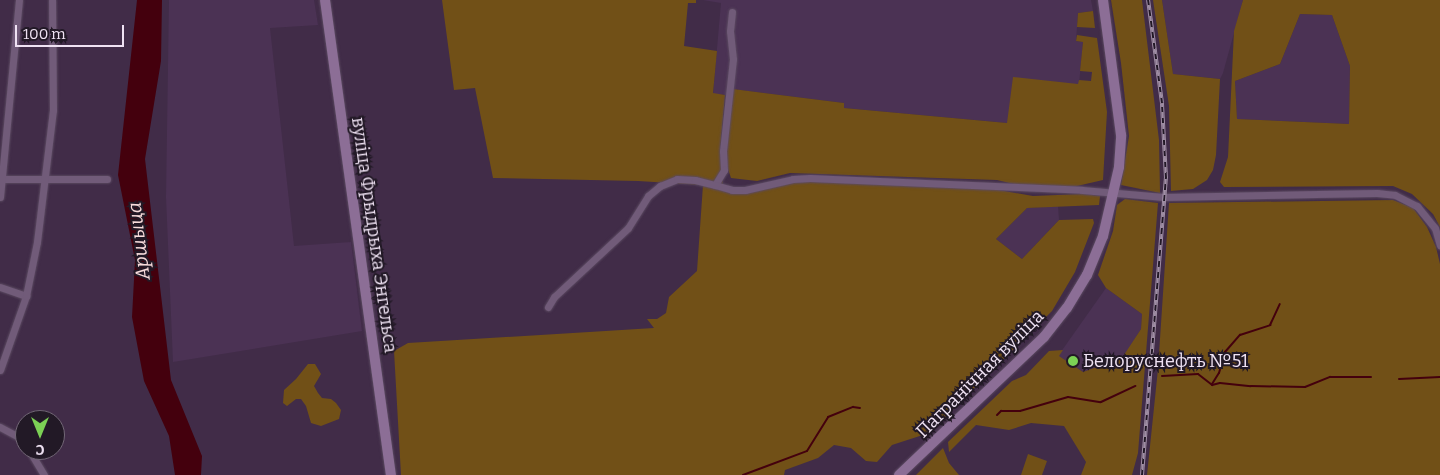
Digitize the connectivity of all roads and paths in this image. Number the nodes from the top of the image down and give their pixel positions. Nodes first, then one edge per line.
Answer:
1 (19, 0) edge
2 (52, 0) edge
3 (325, 0) edge
4 (1103, 0) edge
5 (732, 12) dead end
6 (1, 179) edge
7 (107, 179) dead end
8 (46, 180) junction
9 (715, 185) junction
10 (1113, 193) junction
11 (0, 197) edge
12 (1440, 245) edge
13 (0, 287) edge
14 (26, 296) junction
15 (548, 307) dead end
16 (0, 370) edge
17 (0, 427) edge
18 (15, 435) edge
19 (35, 460) edge
20 (44, 475) edge
21 (391, 475) edge
22 (899, 475) edge

1 - 6 street
2 - 8 street
3 - 21 street, вуліца Фрыдрыха Энгельса
4 - 10 street, Пагранічная вуліца
5 - 9 street
6 - 8 street
6 - 11 street
7 - 8 street
8 - 14 street
9 - 10 street
9 - 15 street
10 - 12 street
10 - 22 street, Пагранічная вуліца
13 - 14 street
14 - 16 street
17 - 18 street
19 - 20 street

